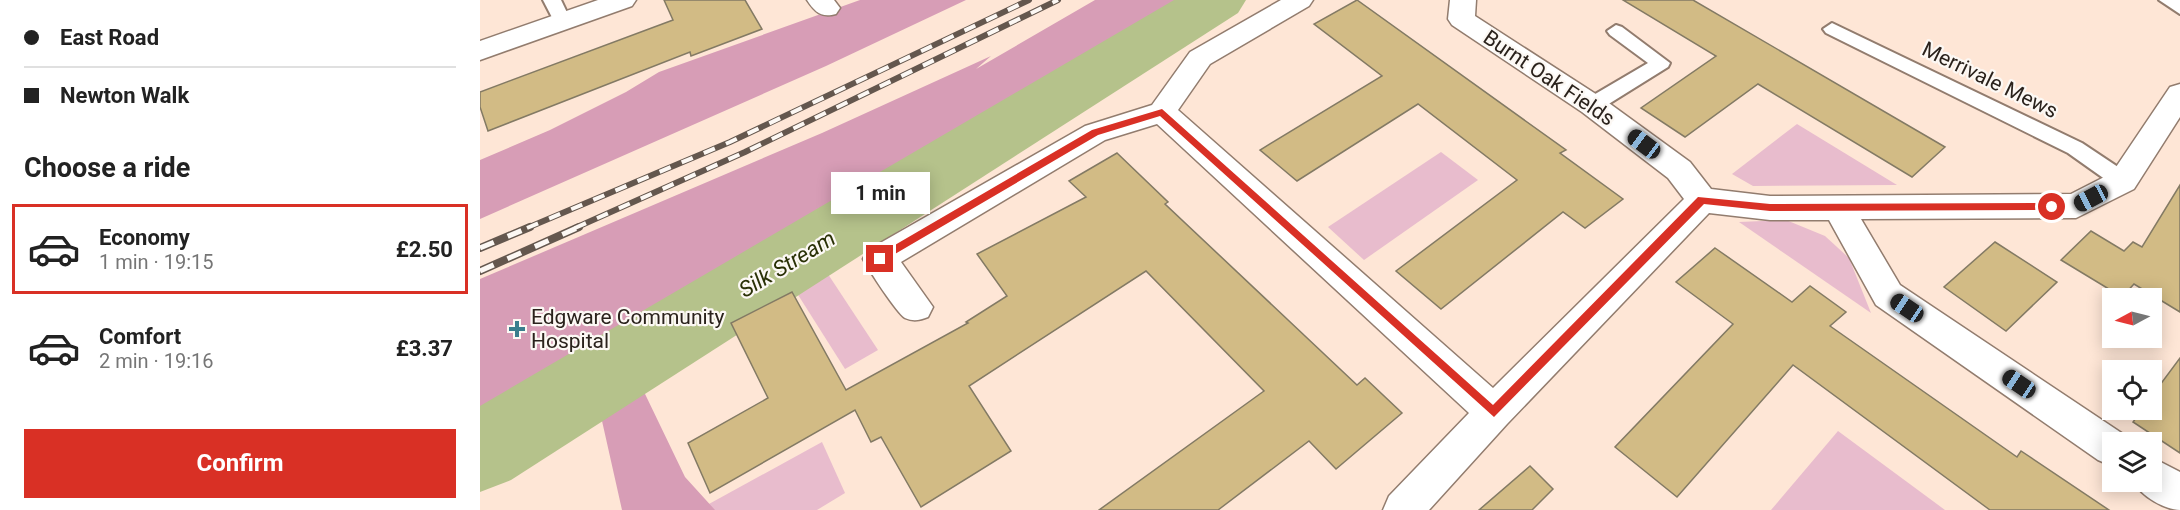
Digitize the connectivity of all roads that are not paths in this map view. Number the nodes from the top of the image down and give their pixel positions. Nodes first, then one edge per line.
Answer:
1 (623, 0) edge
2 (1299, 0) edge
3 (1463, 0) edge
4 (2168, 0) edge
5 (2180, 8) edge
6 (558, 11) edge
7 (1832, 29) dead end
8 (1616, 32) dead end
9 (480, 51) edge
10 (2180, 94) edge
11 (1592, 105) junction
12 (1162, 112) junction
13 (2123, 181) junction
14 (1702, 200) junction
15 (1838, 208) junction
16 (916, 307) dead end
17 (1494, 412) junction
18 (2102, 441) edge
19 (2162, 483) edge
20 (2180, 495) edge
21 (1403, 510) edge

1 - 6 street
2 - 12 street
3 - 11 street, Burnt Oak Fields
4 - 5 lane
6 - 9 street
7 - 13 lane, Merrivale Mews
8 - 11 lane
10 - 13 street
11 - 14 street, Burnt Oak Fields
12 - 16 street
12 - 17 street
13 - 15 street
14 - 15 street
14 - 17 street
15 - 18 street
17 - 21 street
19 - 20 street

